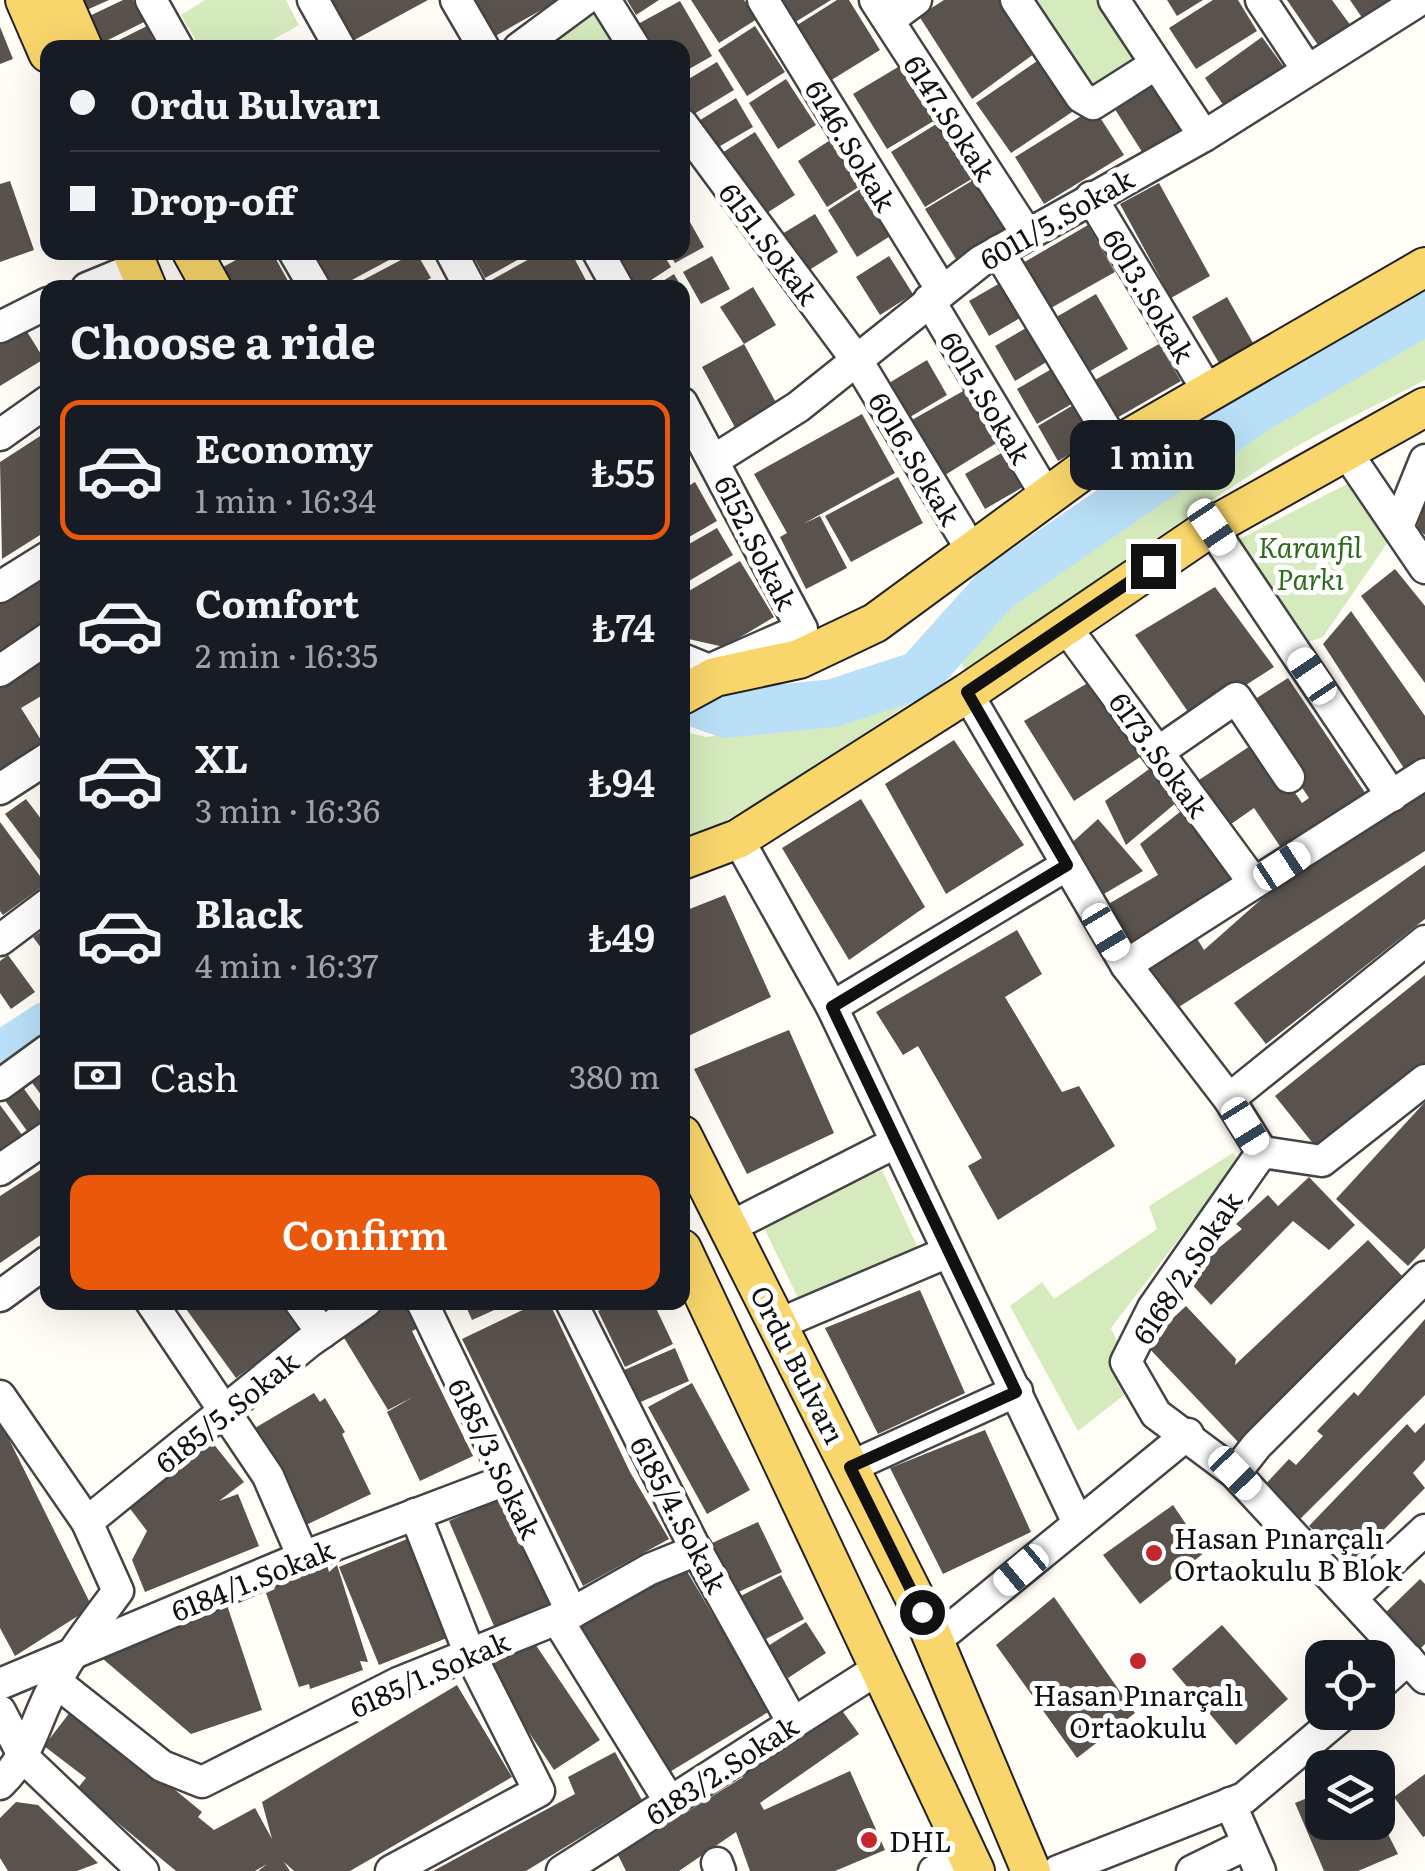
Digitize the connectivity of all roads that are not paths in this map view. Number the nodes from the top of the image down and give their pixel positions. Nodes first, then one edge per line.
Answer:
1 (25, 0) edge
2 (62, 0) edge
3 (151, 0) edge
4 (313, 0) edge
5 (456, 0) edge
6 (584, 0) edge
7 (605, 0) edge
8 (764, 0) edge
9 (916, 0) edge
10 (1016, 0) edge
11 (1114, 0) edge
12 (1261, 0) edge
13 (1418, 7) edge
14 (882, 10) edge
15 (42, 40) edge
16 (80, 40) edge
17 (174, 40) edge
18 (336, 40) edge
19 (479, 40) edge
20 (530, 40) edge
21 (630, 40) edge
22 (1156, 64) junction
23 (1306, 68) junction
24 (690, 135) edge
25 (1204, 136) junction
26 (1091, 197) junction
27 (1027, 234) junction
28 (998, 250) junction
29 (1425, 268) edge
30 (139, 269) edge
31 (109, 280) edge
32 (935, 295) junction
33 (40, 307) edge
34 (0, 327) edge
35 (858, 362) junction
36 (1208, 393) junction
37 (40, 407) edge
38 (1425, 407) edge
39 (690, 417) edge
40 (0, 435) edge
41 (1116, 446) junction
42 (1347, 453) junction
43 (714, 460) junction
44 (1425, 460) edge
45 (1046, 494) junction
46 (1212, 527) junction
47 (1398, 527) junction
48 (974, 554) junction
49 (40, 562) edge
50 (1425, 568) edge
51 (0, 587) edge
52 (1065, 626) junction
53 (40, 644) edge
54 (0, 671) edge
55 (693, 677) edge
56 (967, 692) junction
57 (1158, 752) junction
58 (40, 763) edge
59 (1425, 774) edge
60 (1288, 777) dead end
61 (0, 789) edge
62 (1392, 796) junction
63 (738, 839) junction
64 (690, 857) edge
65 (1067, 865) junction
66 (1254, 883) junction
67 (40, 909) edge
68 (2, 935) edge
69 (1425, 942) edge
70 (1126, 965) junction
71 (832, 1007) junction
72 (40, 1056) edge
73 (1425, 1080) edge
74 (0, 1085) edge
75 (1229, 1099) junction
76 (40, 1143) edge
77 (895, 1143) junction
78 (690, 1150) edge
79 (1262, 1152) junction
80 (0, 1170) edge
81 (730, 1227) junction
82 (948, 1252) junction
83 (690, 1265) edge
84 (40, 1266) edge
85 (1425, 1277) edge
86 (0, 1296) edge
87 (156, 1310) edge
88 (306, 1310) edge
89 (355, 1310) edge
90 (426, 1310) edge
91 (576, 1310) edge
92 (779, 1324) junction
93 (322, 1333) junction
94 (1016, 1392) junction
95 (0, 1396) edge
96 (226, 1412) junction
97 (1188, 1434) junction
98 (850, 1467) junction
99 (1235, 1473) junction
100 (506, 1480) junction
101 (415, 1514) junction
102 (87, 1522) junction
103 (1078, 1522) junction
104 (1425, 1530) edge
105 (697, 1550) junction
106 (303, 1556) junction
107 (1353, 1597) junction
108 (564, 1616) junction
109 (935, 1641) junction
110 (469, 1652) junction
111 (71, 1654) junction
112 (880, 1667) junction
113 (1417, 1669) edge
114 (56, 1682) junction
115 (0, 1684) edge
116 (0, 1711) edge
117 (793, 1723) junction
118 (1325, 1730) edge
119 (25, 1759) junction
120 (0, 1784) edge
121 (670, 1802) junction
122 (1230, 1803) junction
123 (1253, 1858) edge
124 (1122, 1859) edge
125 (599, 1861) edge
126 (972, 1863) edge
127 (126, 1867) edge
128 (391, 1871) edge
129 (562, 1871) edge
130 (934, 1871) edge
131 (1031, 1871) edge
132 (1058, 1871) edge
133 (1192, 1871) edge

1 - 15 main road
2 - 16 main road
3 - 17 street
4 - 18 street
5 - 19 street
6 - 20 street
7 - 21 street
8 - 32 street, 6146.Sokak
9 - 14 street
10 - 22 street
11 - 22 street
12 - 23 street
13 - 23 street, 6011/5.Sokak
14 - 27 street, 6147.Sokak
22 - 25 street
23 - 25 street, 6011/5.Sokak
24 - 35 street, 6151.Sokak
25 - 26 street, 6011/5.Sokak
26 - 27 street, 6011/5.Sokak
26 - 36 street, 6013.Sokak
27 - 28 street, 6011/5.Sokak
28 - 32 street, 6011/5.Sokak
28 - 41 street
29 - 36 main road
30 - 31 street
32 - 35 street, 6011/5.Sokak
32 - 45 street, 6015.Sokak
33 - 34 street
35 - 43 street, 6011/5.Sokak
35 - 48 street, 6016.Sokak
36 - 41 main road
37 - 40 street
38 - 42 main road
39 - 43 street, 6152.Sokak
41 - 45 main road
42 - 46 main road
42 - 47 street
43 - 55 street, 6152.Sokak
44 - 47 street
45 - 48 main road
46 - 52 main road
46 - 62 street
47 - 50 street
48 - 55 main road
49 - 51 street
52 - 56 main road
52 - 57 street, 6173.Sokak
53 - 54 street
56 - 63 main road
56 - 65 street
57 - 60 street
57 - 66 street, 6173.Sokak
58 - 61 street
59 - 62 street
62 - 66 street
63 - 64 main road
63 - 71 street
65 - 70 street
65 - 71 street
66 - 70 street
67 - 68 street
69 - 75 street
70 - 75 street
71 - 77 street
72 - 74 street
73 - 79 street
75 - 79 street
76 - 80 street
77 - 81 street
77 - 82 street
78 - 81 main road, Ordu Bulvarı
79 - 97 street, 6168/2.Sokak
81 - 92 main road, Ordu Bulvarı
82 - 92 street
82 - 94 street
83 - 112 main road, Ordu Bulvarı
84 - 86 street
85 - 99 street
87 - 96 street
88 - 93 street
89 - 93 street, 6185/5.Sokak
90 - 100 street, 6185/3.Sokak
91 - 105 street, 6185/4.Sokak
92 - 98 main road, Ordu Bulvarı
93 - 96 street, 6185/5.Sokak
94 - 98 street
94 - 103 street
95 - 102 street
96 - 102 street, 6185/5.Sokak
96 - 106 street
97 - 99 street
97 - 103 street
98 - 109 main road, Ordu Bulvarı
99 - 107 street
100 - 101 street, 6184/1.Sokak
100 - 108 street, 6185/3.Sokak
101 - 106 street, 6184/1.Sokak
101 - 110 street
102 - 111 street
103 - 109 street
104 - 107 street
105 - 108 street, 6185/1.Sokak
105 - 117 street, 6185/4.Sokak
106 - 111 street, 6184/1.Sokak
107 - 113 street
108 - 110 street, 6185/1.Sokak
108 - 121 street, 6185/3.Sokak
109 - 131 main road, Ordu Bulvarı
110 - 114 street, 6185/1.Sokak
110 - 128 street
111 - 114 street
111 - 115 street, 6184/1.Sokak
112 - 117 street, 6183/2.Sokak
112 - 126 main road, Ordu Bulvarı
114 - 119 street
116 - 119 street
117 - 121 street, 6183/2.Sokak
118 - 122 street
119 - 120 street
119 - 127 street
121 - 125 street, 6183/2.Sokak
122 - 123 street
122 - 124 street
123 - 133 street
124 - 132 street
125 - 129 street, 6183/2.Sokak
126 - 130 street

